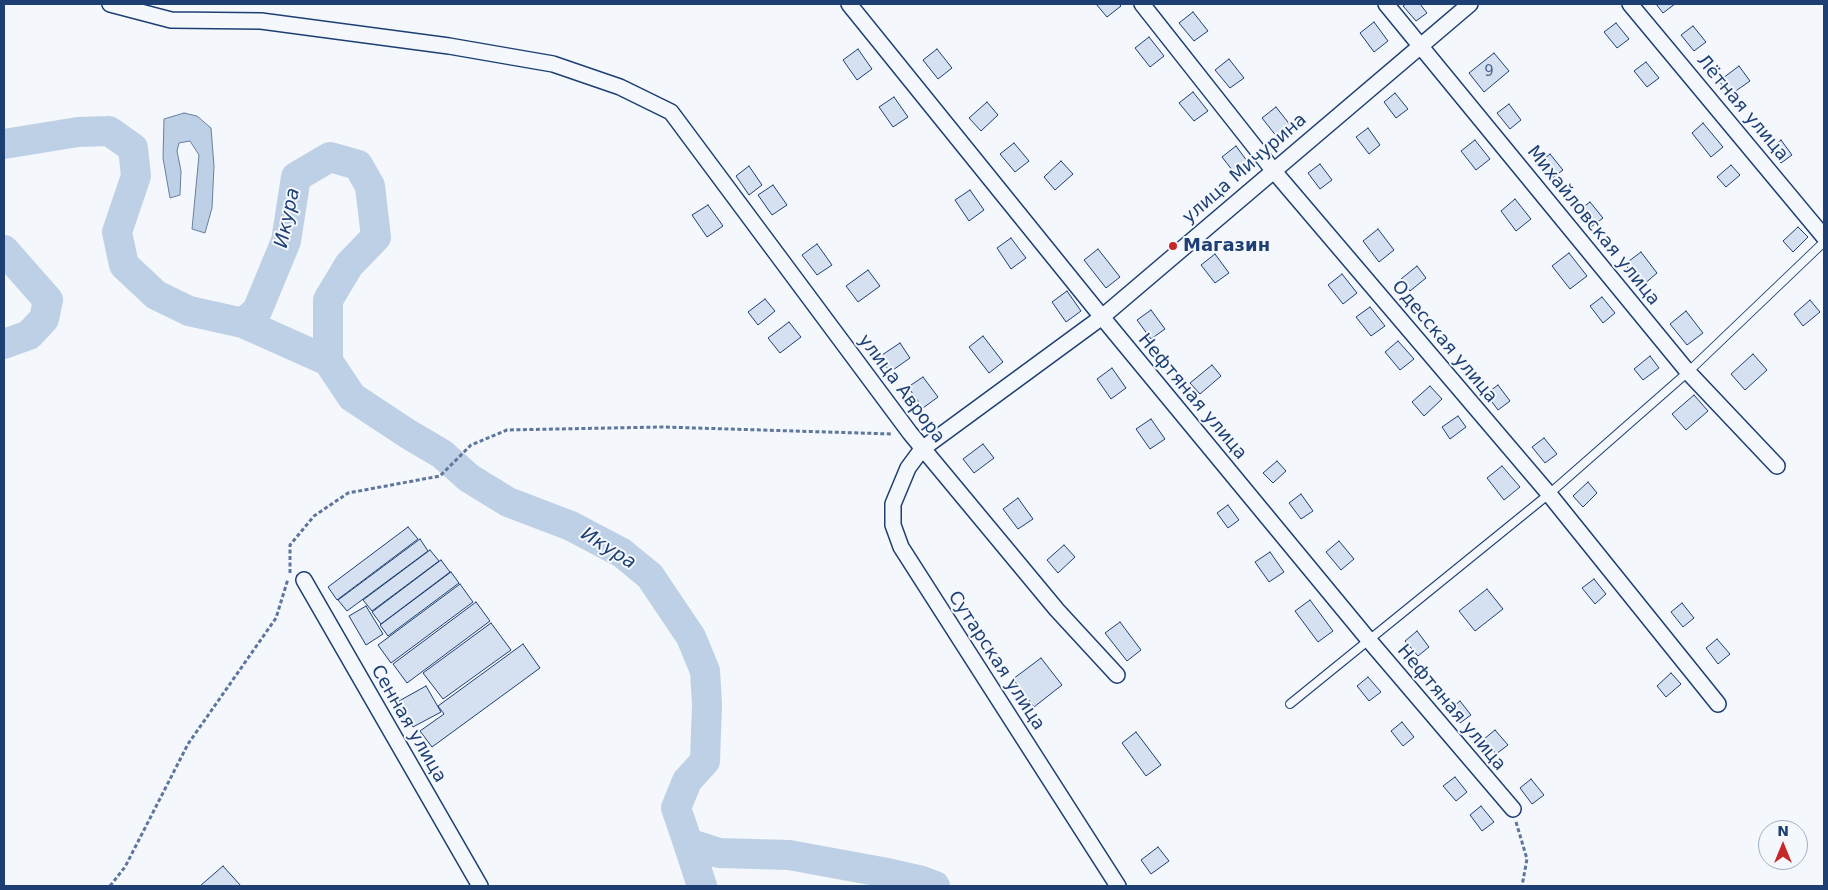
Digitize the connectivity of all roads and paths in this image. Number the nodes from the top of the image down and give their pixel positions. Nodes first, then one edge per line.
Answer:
1 (110, 4) edge
2 (849, 4) edge
3 (1142, 4) edge
4 (1386, 4) edge
5 (1470, 4) edge
6 (1630, 4) edge
7 (1420, 45) junction
8 (1273, 170) junction
9 (1824, 237) edge
10 (1824, 242) edge
11 (1102, 317) junction
12 (1688, 372) junction
13 (910, 433) junction
14 (922, 449) junction
15 (1777, 466) dead end
16 (1549, 494) junction
17 (304, 580) dead end
18 (1368, 639) junction
19 (1117, 675) dead end
20 (1290, 704) dead end
21 (1718, 704) dead end
22 (1513, 809) joint
23 (110, 886) edge
24 (480, 886) edge
25 (1118, 886) edge
26 (1522, 886) edge

1 - 13 street, улица Аврора
2 - 11 street, Нефтяная улица
3 - 8 street, Одесская улица
4 - 7 street, Михайловская улица
5 - 7 street, улица Мичурина
6 - 9 street, Лётная улица
7 - 8 street, улица Мичурина
7 - 12 street, Михайловская улица
8 - 11 street, улица Мичурина
8 - 16 street, Одесская улица
10 - 12 lane
11 - 14 street, улица Мичурина
11 - 18 street, Нефтяная улица
12 - 15 street, Михайловская улица
12 - 16 lane
13 - 14 street, улица Аврора
13 - 23 path
14 - 19 street, улица Аврора
14 - 25 street, Сутарская улица
16 - 18 lane
16 - 21 street, Одесская улица
17 - 24 street, Сенная улица
18 - 20 lane
18 - 22 street, Нефтяная улица
22 - 26 path

